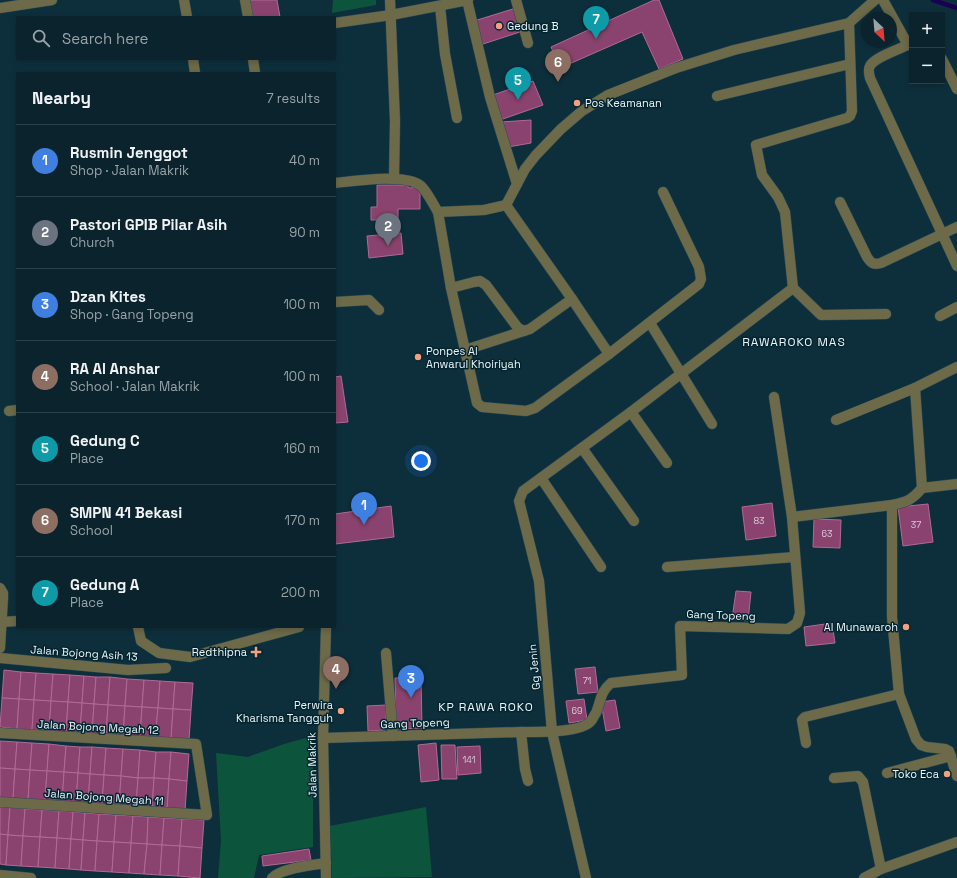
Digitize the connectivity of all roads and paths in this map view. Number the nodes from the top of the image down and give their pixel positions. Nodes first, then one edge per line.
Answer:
1 (52, 0) edge
2 (184, 0) edge
3 (245, 0) edge
4 (390, 0) edge
5 (467, 0) edge
6 (516, 0) edge
7 (875, 0) edge
8 (883, 0) edge
9 (440, 6) junction
10 (0, 8) edge
11 (391, 15) junction
12 (187, 16) edge
13 (248, 16) edge
14 (336, 23) edge
15 (849, 23) junction
16 (909, 42) edge
17 (528, 43) dead end
18 (909, 44) edge
19 (193, 60) edge
20 (253, 60) edge
21 (850, 64) junction
22 (945, 65) edge
23 (195, 72) edge
24 (255, 72) edge
25 (957, 89) edge
26 (717, 96) dead end
27 (457, 118) dead end
28 (394, 178) junction
29 (336, 183) edge
30 (517, 184) junction
31 (663, 192) dead end
32 (840, 202) dead end
33 (506, 205) junction
34 (438, 212) junction
35 (957, 227) edge
36 (942, 234) junction
37 (957, 266) edge
38 (451, 288) junction
39 (793, 288) junction
40 (572, 299) junction
41 (336, 302) edge
42 (957, 307) edge
43 (379, 310) dead end
44 (886, 314) dead end
45 (940, 316) dead end
46 (650, 323) junction
47 (524, 331) junction
48 (465, 350) junction
49 (609, 354) junction
50 (957, 367) edge
51 (681, 374) junction
52 (915, 388) junction
53 (774, 397) dead end
54 (631, 412) junction
55 (836, 420) dead end
56 (712, 424) dead end
57 (582, 448) junction
58 (667, 463) dead end
59 (541, 478) junction
60 (957, 484) edge
61 (922, 488) junction
62 (892, 505) junction
63 (792, 517) junction
64 (634, 521) dead end
65 (795, 557) junction
66 (601, 567) dead end
67 (667, 567) dead end
68 (0, 588) edge
69 (16, 621) edge
70 (2, 622) junction
71 (138, 628) edge
72 (294, 628) edge
73 (326, 628) edge
74 (0, 648) edge
75 (386, 653) dead end
76 (0, 658) edge
77 (166, 668) dead end
78 (899, 694) junction
79 (521, 732) junction
80 (552, 732) junction
81 (0, 733) edge
82 (393, 736) junction
83 (323, 738) junction
84 (806, 743) dead end
85 (951, 756) junction
86 (887, 773) dead end
87 (957, 776) edge
88 (834, 778) dead end
89 (528, 781) dead end
90 (0, 802) edge
91 (207, 815) joint
92 (957, 842) edge
93 (326, 863) junction
94 (881, 870) junction
95 (0, 875) edge
96 (31, 878) edge
97 (272, 878) edge
98 (326, 878) edge
99 (586, 878) edge
100 (864, 878) edge

1 - 10 street
2 - 12 street
3 - 13 street
4 - 11 street
5 - 9 street
5 - 30 street
6 - 17 street
7 - 15 street
8 - 16 street
9 - 11 street
9 - 27 street
11 - 14 street
11 - 28 street
15 - 21 street
15 - 30 street
18 - 36 street
19 - 23 street
20 - 24 street
21 - 26 street
21 - 39 street
22 - 25 street
28 - 29 street
28 - 34 street
30 - 33 street
31 - 46 street
32 - 36 street
33 - 34 street
33 - 40 street
34 - 38 street
35 - 36 street
36 - 37 street
38 - 47 street
38 - 48 street
39 - 44 street
39 - 51 street
40 - 47 street
40 - 49 street
41 - 43 street
42 - 45 street
46 - 49 street
46 - 51 street
47 - 48 street
48 - 49 street
50 - 52 street
51 - 54 street
51 - 56 street
52 - 55 street
52 - 61 street
53 - 63 street, Gang Topeng
54 - 57 street
54 - 58 street
57 - 59 street
57 - 64 street
59 - 66 street
59 - 80 street, Gg Jenin
60 - 61 street
61 - 62 street
62 - 63 street
62 - 78 street
63 - 65 street, Gang Topeng
65 - 67 street
65 - 80 street, Gang Topeng
68 - 70 street
69 - 70 street
70 - 74 street
71 - 72 street
73 - 83 street, Jalan Makrik
75 - 82 street
76 - 77 street, Jalan Bojong Asih 13
78 - 84 street
78 - 85 street
79 - 80 street, Gang Topeng
79 - 82 street, Gang Topeng
79 - 89 street
80 - 99 street, Gg Jenin
81 - 91 street, Jalan Bojong Megah 12
82 - 83 street, Gang Topeng
83 - 93 street, Jalan Makrik
85 - 86 street
85 - 87 street
88 - 94 street
90 - 91 street, Jalan Bojong Megah 11
92 - 94 street
93 - 97 street
93 - 98 street, Jalan Makrik
94 - 100 street
95 - 96 street

